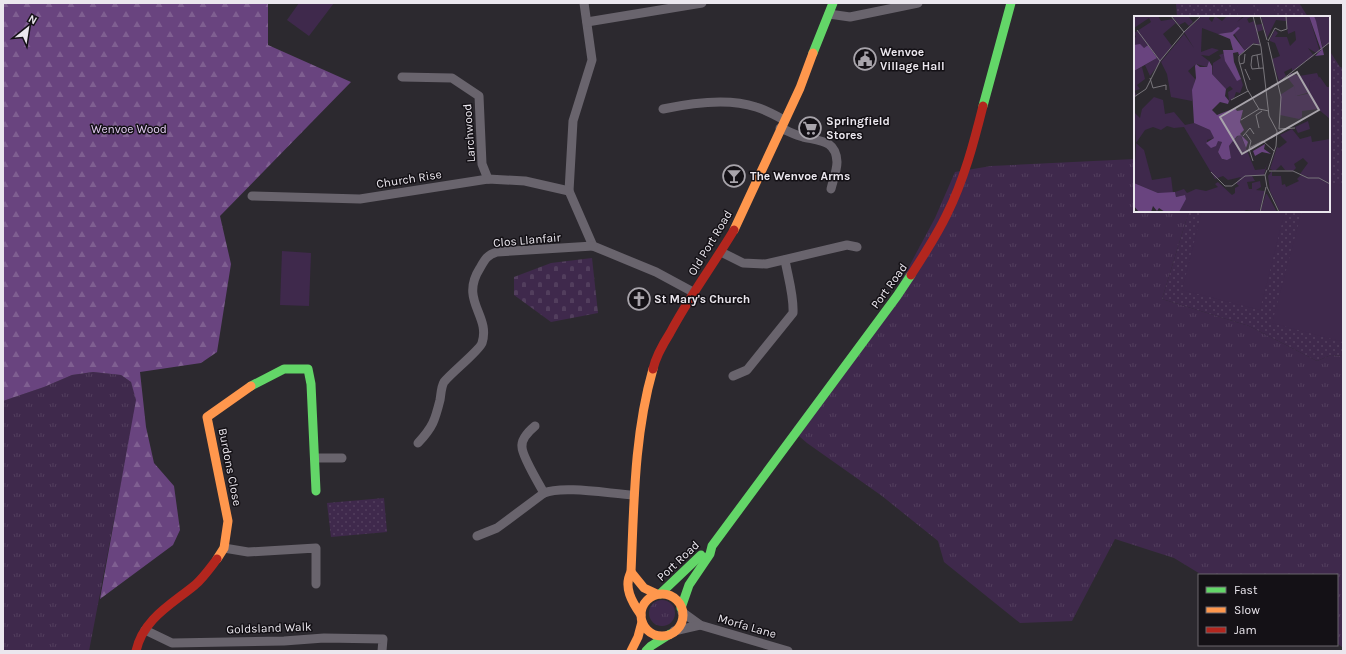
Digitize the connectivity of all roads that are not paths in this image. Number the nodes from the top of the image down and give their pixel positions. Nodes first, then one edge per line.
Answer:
1 (584, 3) edge
2 (702, 3) edge
3 (833, 3) edge
4 (918, 3) edge
5 (1012, 3) edge
6 (829, 14) junction
7 (587, 22) junction
8 (402, 77) dead end
9 (663, 109) dead end
10 (784, 120) junction
11 (780, 128) junction
12 (488, 179) junction
13 (831, 189) dead end
14 (569, 191) junction
15 (252, 196) dead end
16 (593, 246) junction
17 (857, 247) dead end
18 (721, 252) junction
19 (785, 260) junction
20 (694, 292) junction
21 (733, 376) dead end
22 (535, 426) dead end
23 (418, 442) dead end
24 (315, 458) junction
25 (342, 458) dead end
26 (316, 491) dead end
27 (544, 493) junction
28 (634, 495) junction
29 (477, 536) dead end
30 (712, 546) junction
31 (224, 548) junction
32 (631, 572) junction
33 (316, 584) dead end
34 (658, 594) junction
35 (682, 610) junction
36 (641, 618) junction
37 (700, 625) junction
38 (145, 630) junction
39 (672, 632) junction
40 (136, 651) edge
41 (382, 651) edge
42 (631, 651) edge
43 (646, 651) edge
44 (788, 651) edge

1 - 7 street
2 - 7 street
3 - 6 street, Old Port Road
4 - 6 street
5 - 30 street, Port Road
6 - 10 street, Old Port Road
7 - 14 street
8 - 12 street, Larchwood
9 - 10 street
10 - 11 street, Old Port Road
11 - 13 street
11 - 18 street, Old Port Road
12 - 14 street, Church Rise
12 - 15 street, Church Rise
14 - 16 street
16 - 20 street
16 - 23 street, Clos Llanfair
17 - 19 street
18 - 19 street
18 - 20 street, Old Port Road
19 - 21 street
20 - 28 street, Old Port Road
22 - 27 street
24 - 25 street
24 - 26 street, Burdons Close
24 - 31 street, Burdons Close
27 - 28 street
27 - 29 street
28 - 32 street, Old Port Road
30 - 34 street, Port Road
30 - 35 street, Port Road
31 - 33 street
31 - 38 street, Burdons Close
32 - 34 street
32 - 36 street, Old Port Road
34 - 35 street, Port Road
34 - 36 street, Port Road
35 - 37 street, Morfa Lane
35 - 39 street, Port Road
36 - 39 street
36 - 42 street, Port Road
37 - 39 street, Morfa Lane
37 - 44 street, Morfa Lane
38 - 40 street, Burdons Close
38 - 41 street, Goldsland Walk
39 - 43 street, Port Road

